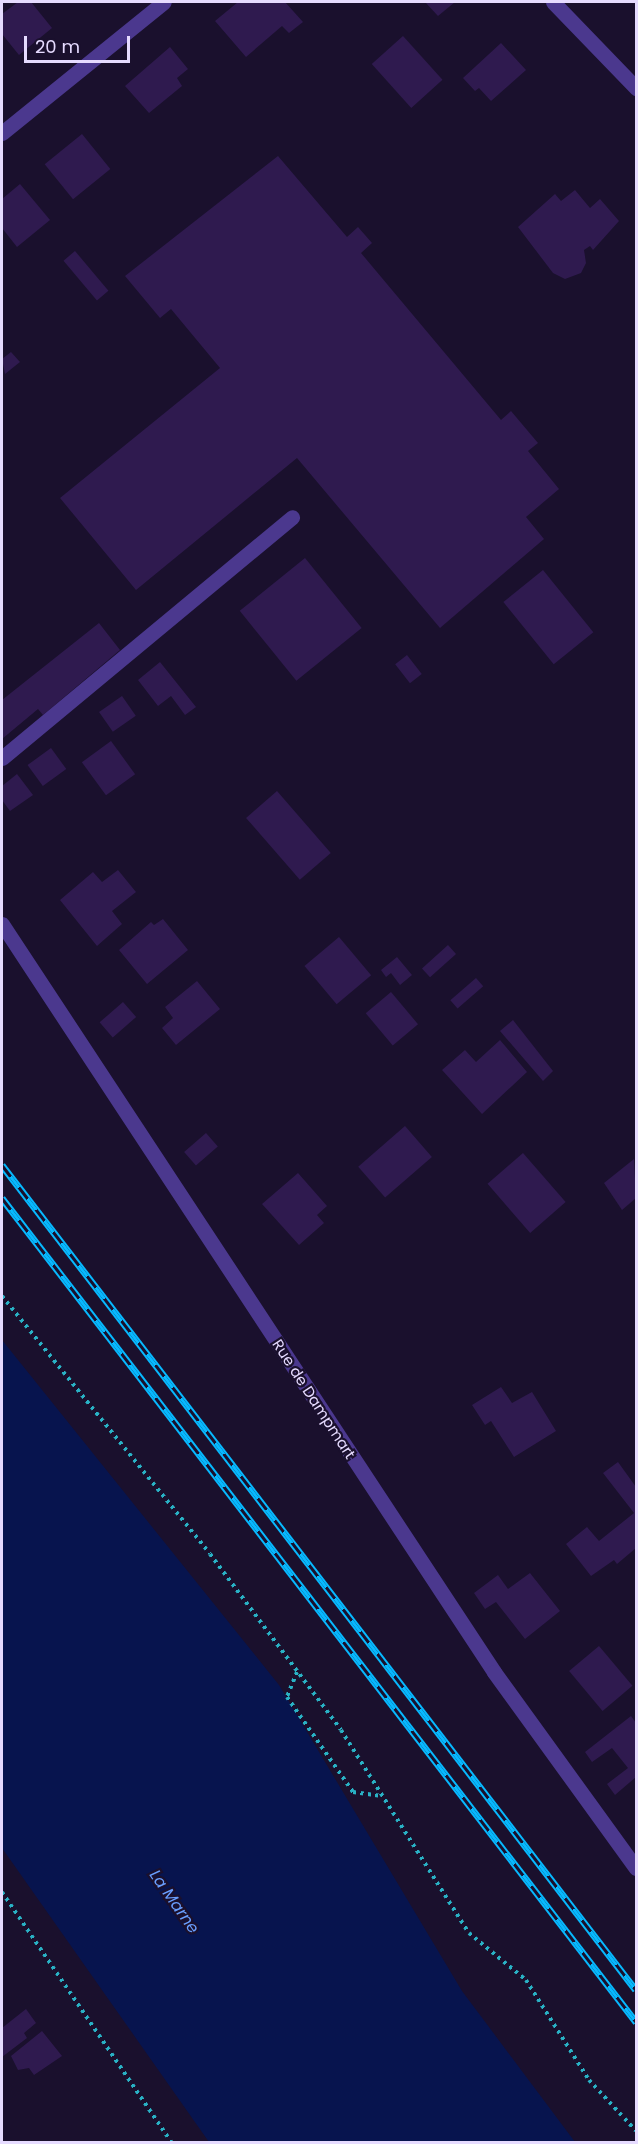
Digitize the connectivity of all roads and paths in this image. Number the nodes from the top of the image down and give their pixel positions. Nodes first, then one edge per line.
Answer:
1 (164, 2) edge
2 (553, 2) edge
3 (636, 88) edge
4 (2, 133) edge
5 (292, 517) dead end
6 (2, 758) edge
7 (2, 924) edge
8 (2, 1296) edge
9 (298, 1672) junction
10 (382, 1796) junction
11 (636, 1868) edge
12 (2, 1892) edge
13 (636, 2131) edge
14 (171, 2142) edge

1 - 4 street
2 - 3 street
5 - 6 street
7 - 11 street, Rue de Dampmart
8 - 9 path
9 - 10 path
9 - 10 path
10 - 13 path
12 - 14 path

